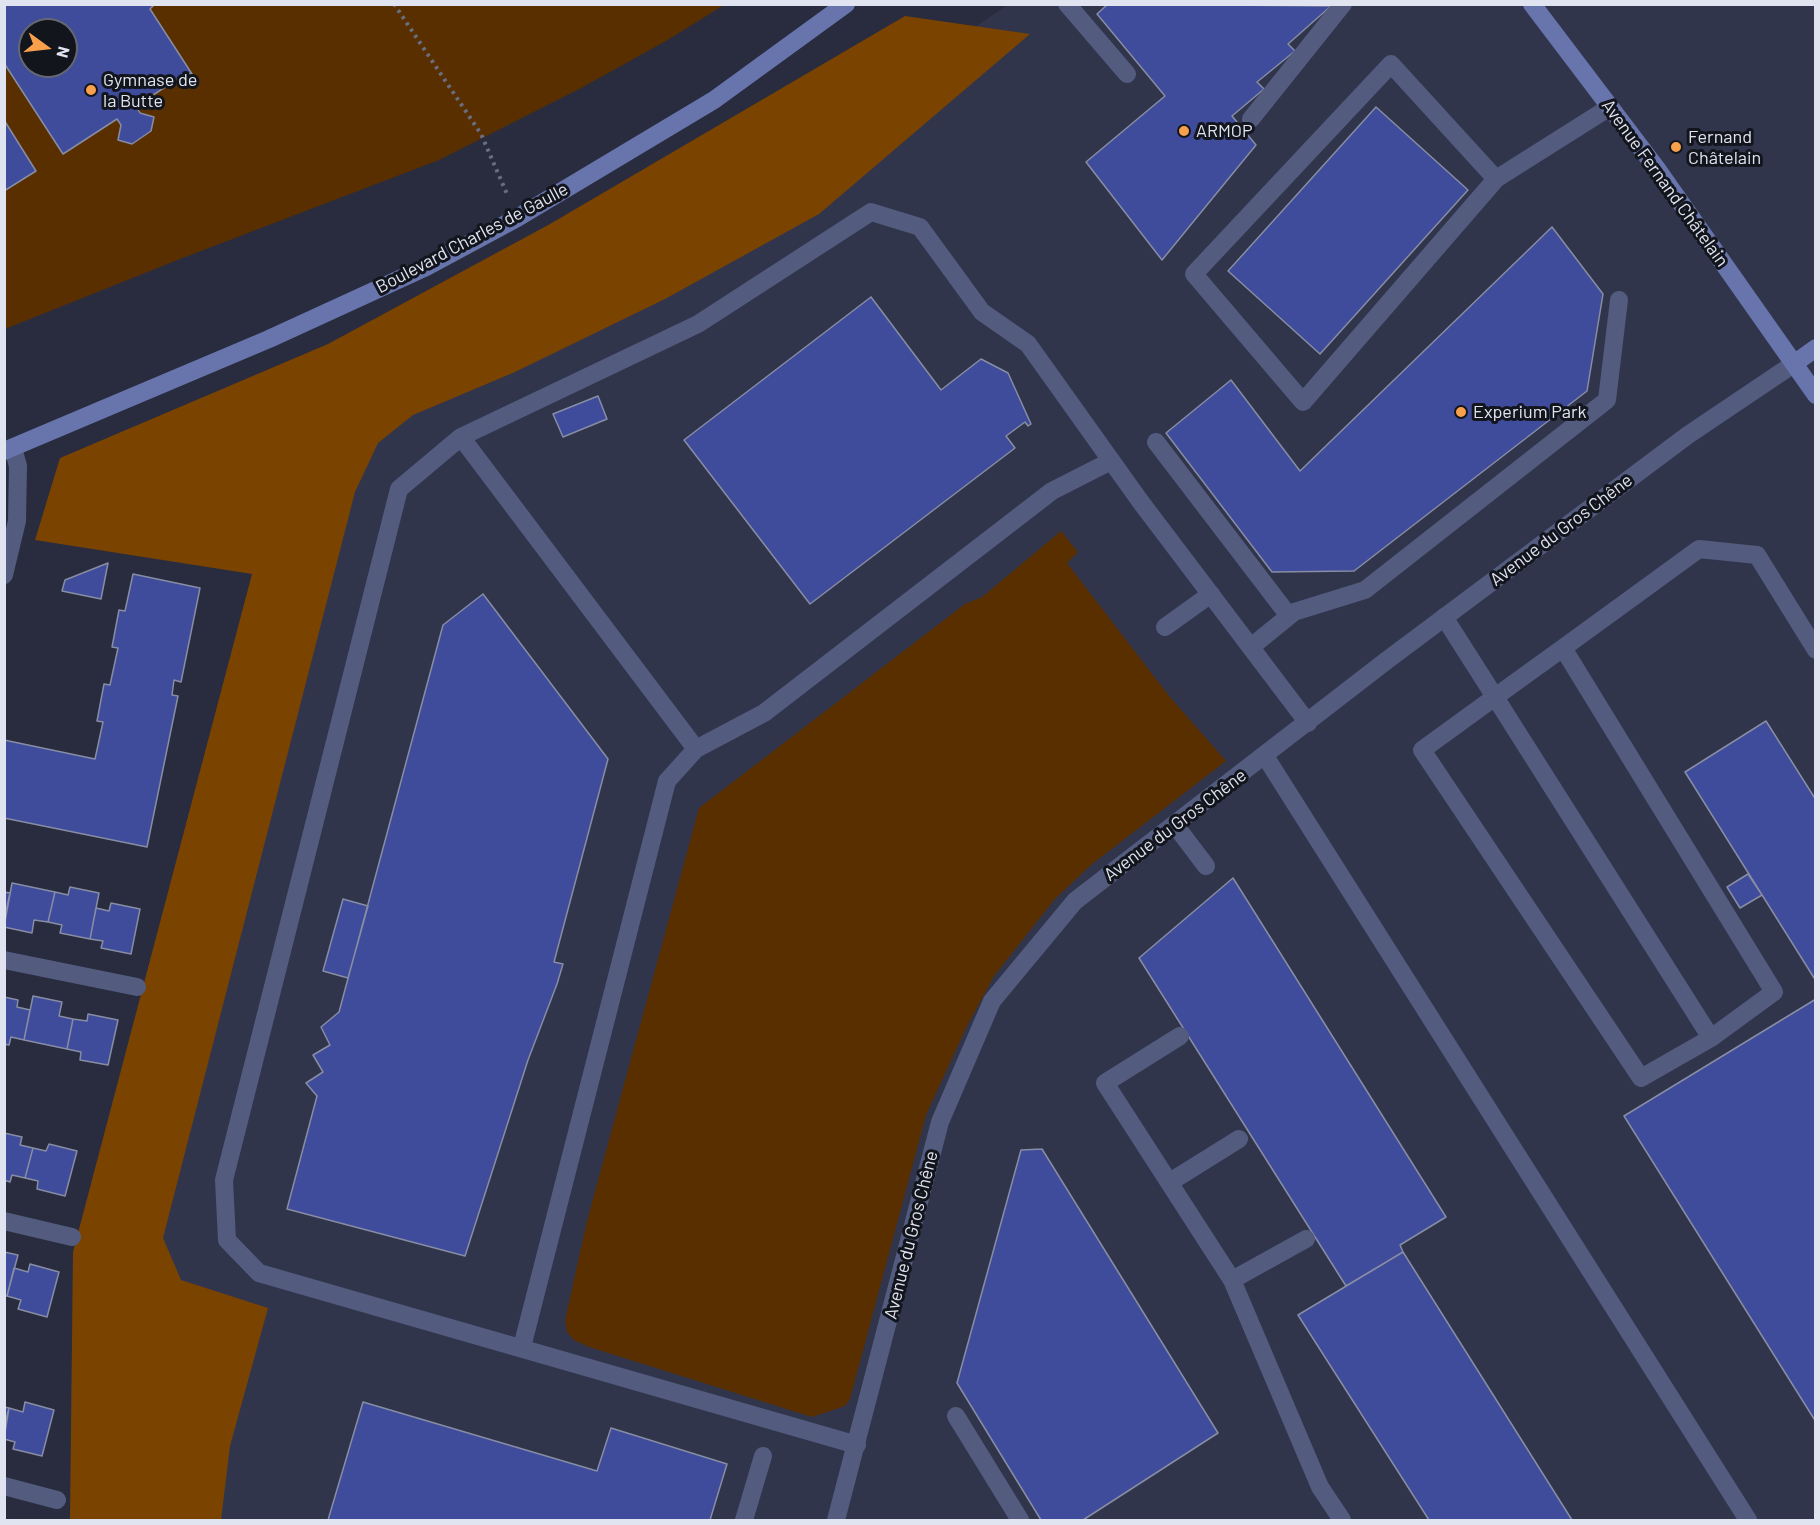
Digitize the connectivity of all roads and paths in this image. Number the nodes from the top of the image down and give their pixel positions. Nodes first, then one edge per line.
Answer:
1 (394, 4) edge
2 (846, 4) edge
3 (1067, 4) edge
4 (1343, 4) edge
5 (1532, 4) edge
6 (1127, 74) dead end
7 (1610, 107) junction
8 (1251, 119) dead end
9 (1496, 178) junction
10 (517, 218) junction
11 (1619, 300) dead end
12 (1815, 348) edge
13 (1795, 363) junction
14 (1815, 394) edge
15 (461, 437) junction
16 (1155, 442) dead end
17 (9, 450) edge
18 (1111, 461) junction
19 (4, 575) edge
20 (1211, 594) junction
21 (1289, 616) junction
22 (1444, 617) junction
23 (1165, 627) dead end
24 (1251, 647) junction
25 (1563, 648) junction
26 (1815, 650) edge
27 (1495, 697) junction
28 (1308, 723) junction
29 (696, 749) junction
30 (1264, 756) junction
31 (1175, 825) junction
32 (1206, 866) dead end
33 (4, 960) edge
34 (136, 987) dead end
35 (1180, 1036) dead end
36 (1711, 1038) junction
37 (1239, 1139) dead end
38 (1170, 1182) junction
39 (4, 1221) edge
40 (72, 1237) dead end
41 (1306, 1239) dead end
42 (1232, 1280) junction
43 (522, 1347) junction
44 (956, 1416) dead end
45 (856, 1445) junction
46 (763, 1456) dead end
47 (4, 1486) edge
48 (57, 1500) dead end
49 (744, 1521) edge
50 (836, 1521) edge
51 (1020, 1521) edge
52 (1342, 1521) edge
53 (1748, 1521) edge

1 - 10 path
2 - 10 street, Boulevard Charles de Gaulle
3 - 6 street
4 - 8 street
5 - 7 street, Avenue Fernand Châtelain
7 - 9 street
7 - 13 street, Avenue Fernand Châtelain
9 - 9 street
10 - 17 street, Boulevard Charles de Gaulle
11 - 21 street
12 - 13 street, Avenue du Gros Chêne
13 - 14 street, Avenue Fernand Châtelain
13 - 22 street, Avenue du Gros Chêne
15 - 18 street
15 - 29 street
15 - 43 street
16 - 21 street
17 - 19 street
18 - 20 street
18 - 29 street
20 - 23 street
20 - 24 street
21 - 24 street
22 - 27 street
22 - 28 street, Avenue du Gros Chêne
24 - 28 street
25 - 26 street
25 - 27 street
25 - 36 street
27 - 36 street
27 - 36 street
28 - 30 street, Avenue du Gros Chêne
29 - 43 street
30 - 31 street, Avenue du Gros Chêne
30 - 53 street
31 - 32 street
31 - 45 street, Avenue du Gros Chêne
33 - 34 street
35 - 38 street
37 - 38 street
38 - 42 street
39 - 40 street
41 - 42 street
42 - 52 street
43 - 45 street
44 - 51 street
45 - 50 street, Avenue du Gros Chêne
46 - 49 street
47 - 48 street

